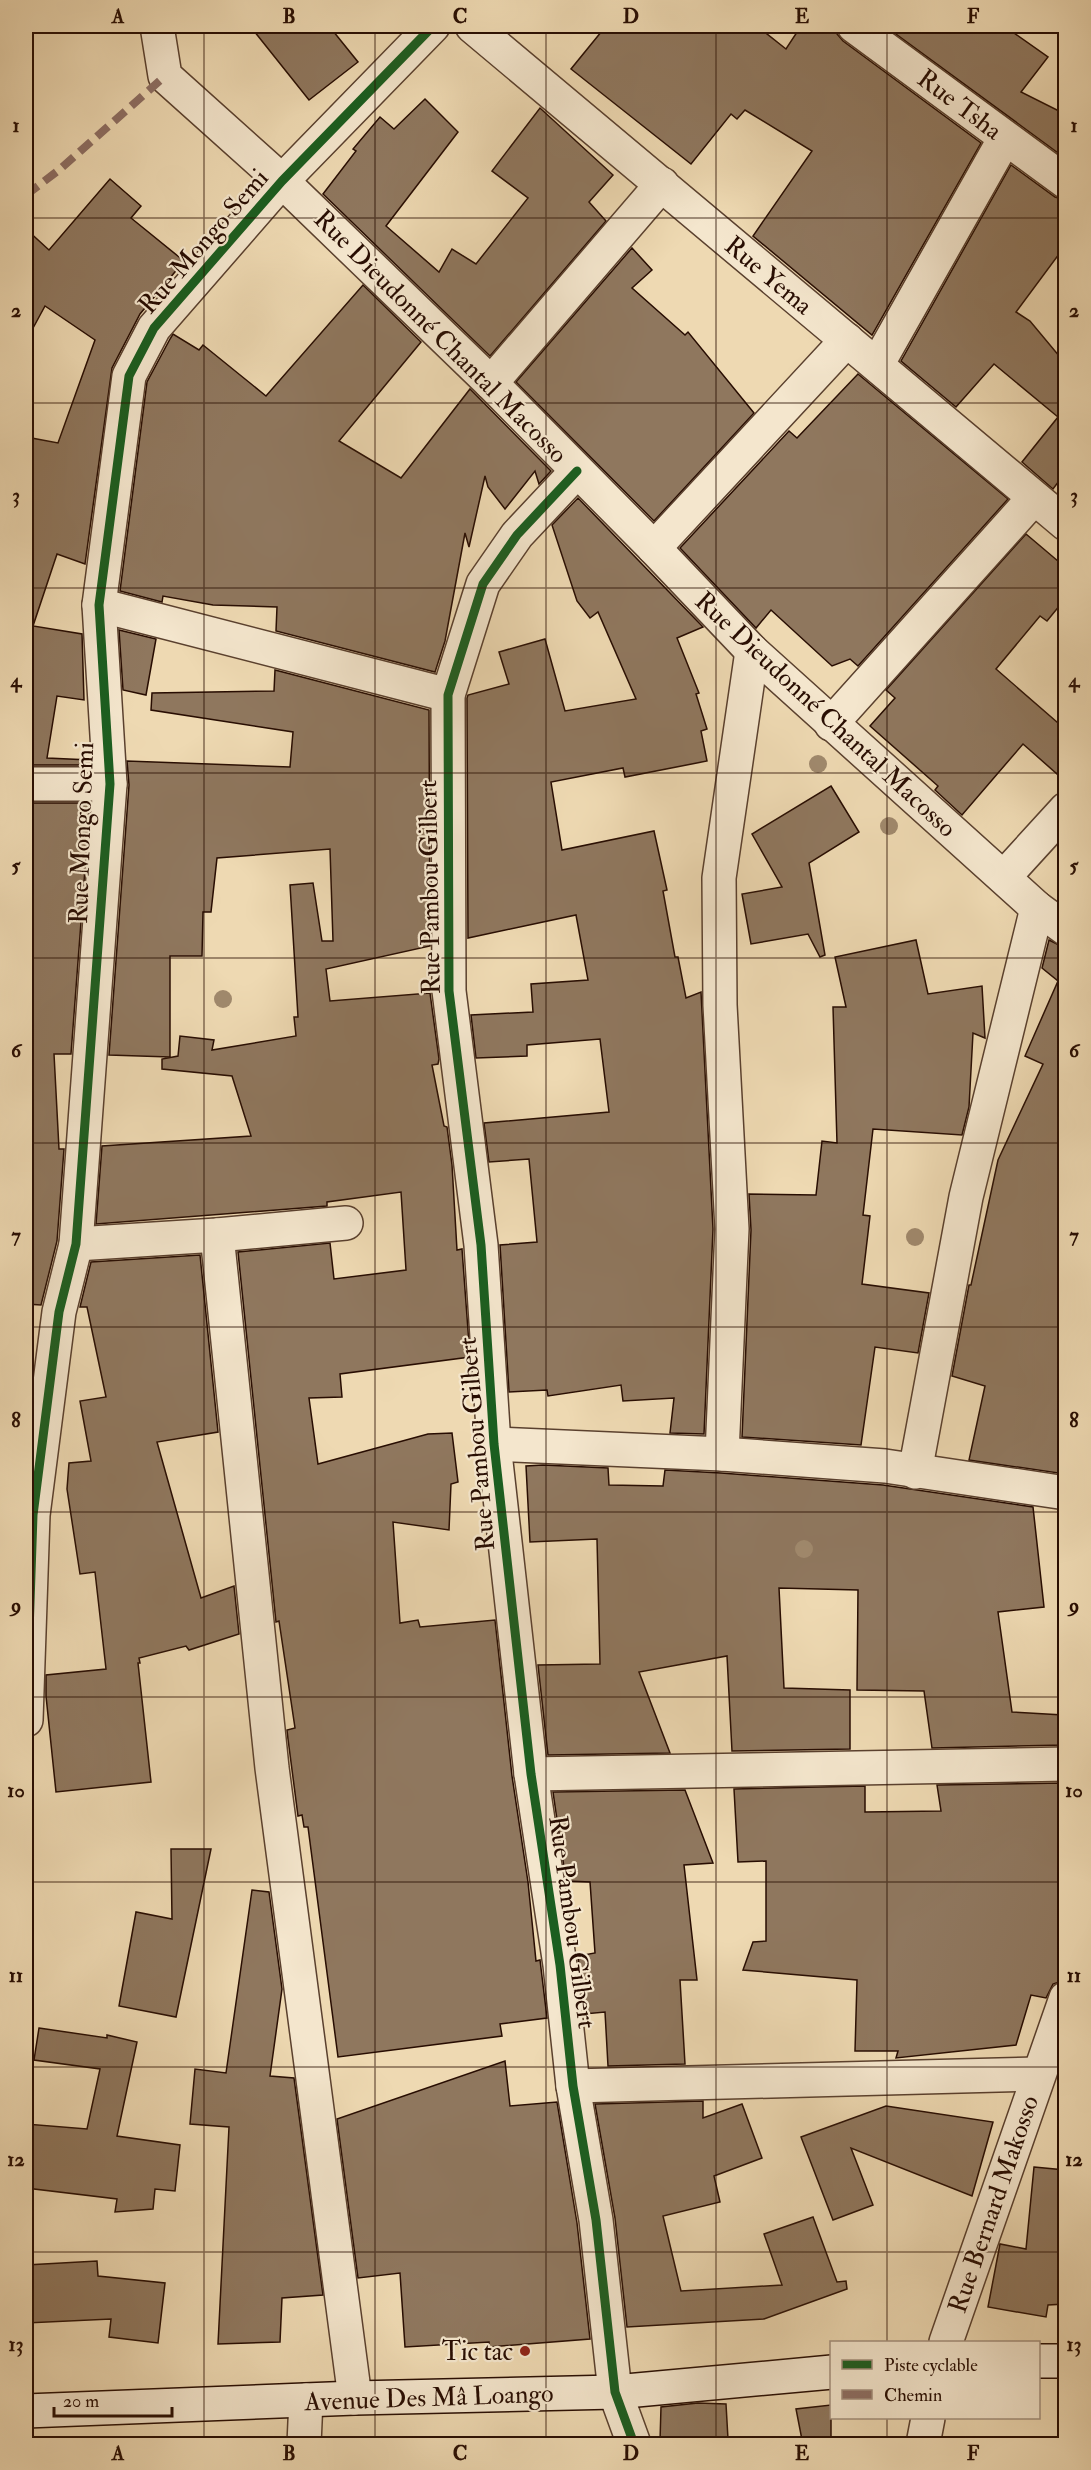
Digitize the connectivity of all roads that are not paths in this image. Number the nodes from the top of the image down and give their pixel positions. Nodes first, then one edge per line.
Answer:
1 (157, 26) edge
2 (433, 26) edge
3 (472, 26) edge
4 (854, 26) edge
5 (1005, 138) junction
6 (282, 181) junction
7 (1065, 182) edge
8 (662, 184) junction
9 (847, 340) junction
10 (877, 365) junction
11 (491, 383) junction
12 (577, 471) junction
13 (1034, 498) junction
14 (1065, 524) edge
15 (654, 548) junction
16 (99, 606) junction
17 (752, 651) junction
18 (448, 695) junction
19 (831, 724) junction
20 (26, 784) edge
21 (110, 784) junction
22 (1065, 809) edge
23 (1004, 878) junction
24 (1037, 908) junction
25 (1065, 929) edge
26 (346, 1223) dead end
27 (217, 1235) junction
28 (76, 1244) junction
29 (494, 1444) junction
30 (722, 1454) junction
31 (915, 1472) junction
32 (1065, 1493) edge
33 (26, 1720) edge
34 (1065, 1764) edge
35 (531, 1774) junction
36 (1065, 1998) edge
37 (1038, 2074) junction
38 (573, 2086) junction
39 (947, 2341) edge
40 (1040, 2361) edge
41 (1065, 2361) edge
42 (830, 2372) edge
43 (615, 2392) junction
44 (355, 2398) junction
45 (306, 2400) junction
46 (26, 2411) edge
47 (928, 2419) edge
48 (304, 2445) edge
49 (634, 2445) edge
50 (923, 2445) edge

1 - 6 street, Rue Dieudonné Chantal Macosso
2 - 6 street, Rue Mongo Semi
3 - 8 street, Rue Yema
4 - 5 street, Rue Tsha
5 - 7 street, Rue Tsha
5 - 10 street
6 - 11 street, Rue Dieudonné Chantal Macosso
6 - 16 street, Rue Mongo Semi
8 - 9 street, Rue Yema
8 - 11 street
9 - 10 street, Rue Yema
9 - 15 street
10 - 13 street, Rue Yema
11 - 12 street, Rue Dieudonné Chantal Macosso
12 - 15 street, Rue Dieudonné Chantal Macosso
12 - 18 street, Rue Pambou Gilbert
13 - 14 street, Rue Yema
13 - 19 street
15 - 17 street, Rue Dieudonné Chantal Macosso
16 - 18 street
16 - 21 street, Rue Mongo Semi
17 - 19 street, Rue Dieudonné Chantal Macosso
17 - 30 street
18 - 29 street, Rue Pambou Gilbert
19 - 23 street, Rue Dieudonné Chantal Macosso
20 - 21 street
21 - 28 street, Rue Mongo Semi
22 - 23 street
23 - 24 street, Rue Dieudonné Chantal Macosso
24 - 25 street, Rue Dieudonné Chantal Macosso
24 - 31 street
26 - 27 street
27 - 28 street
27 - 44 street
28 - 33 street, Rue Mongo Semi
29 - 30 street
29 - 35 street, Rue Pambou Gilbert
30 - 31 street
31 - 32 street
34 - 35 street
35 - 38 street, Rue Pambou Gilbert
36 - 37 street, Rue Bernard Makosso
37 - 38 street
37 - 39 street, Rue Bernard Makosso
38 - 43 street, Rue Pambou Gilbert
40 - 41 street
42 - 43 street, Avenue Des Mâ Loango
43 - 44 street, Avenue Des Mâ Loango
43 - 49 street, Rue Pambou Gilbert
44 - 45 street, Avenue Des Mâ Loango
45 - 46 street, Avenue Des Mâ Loango
45 - 48 street
47 - 50 street

